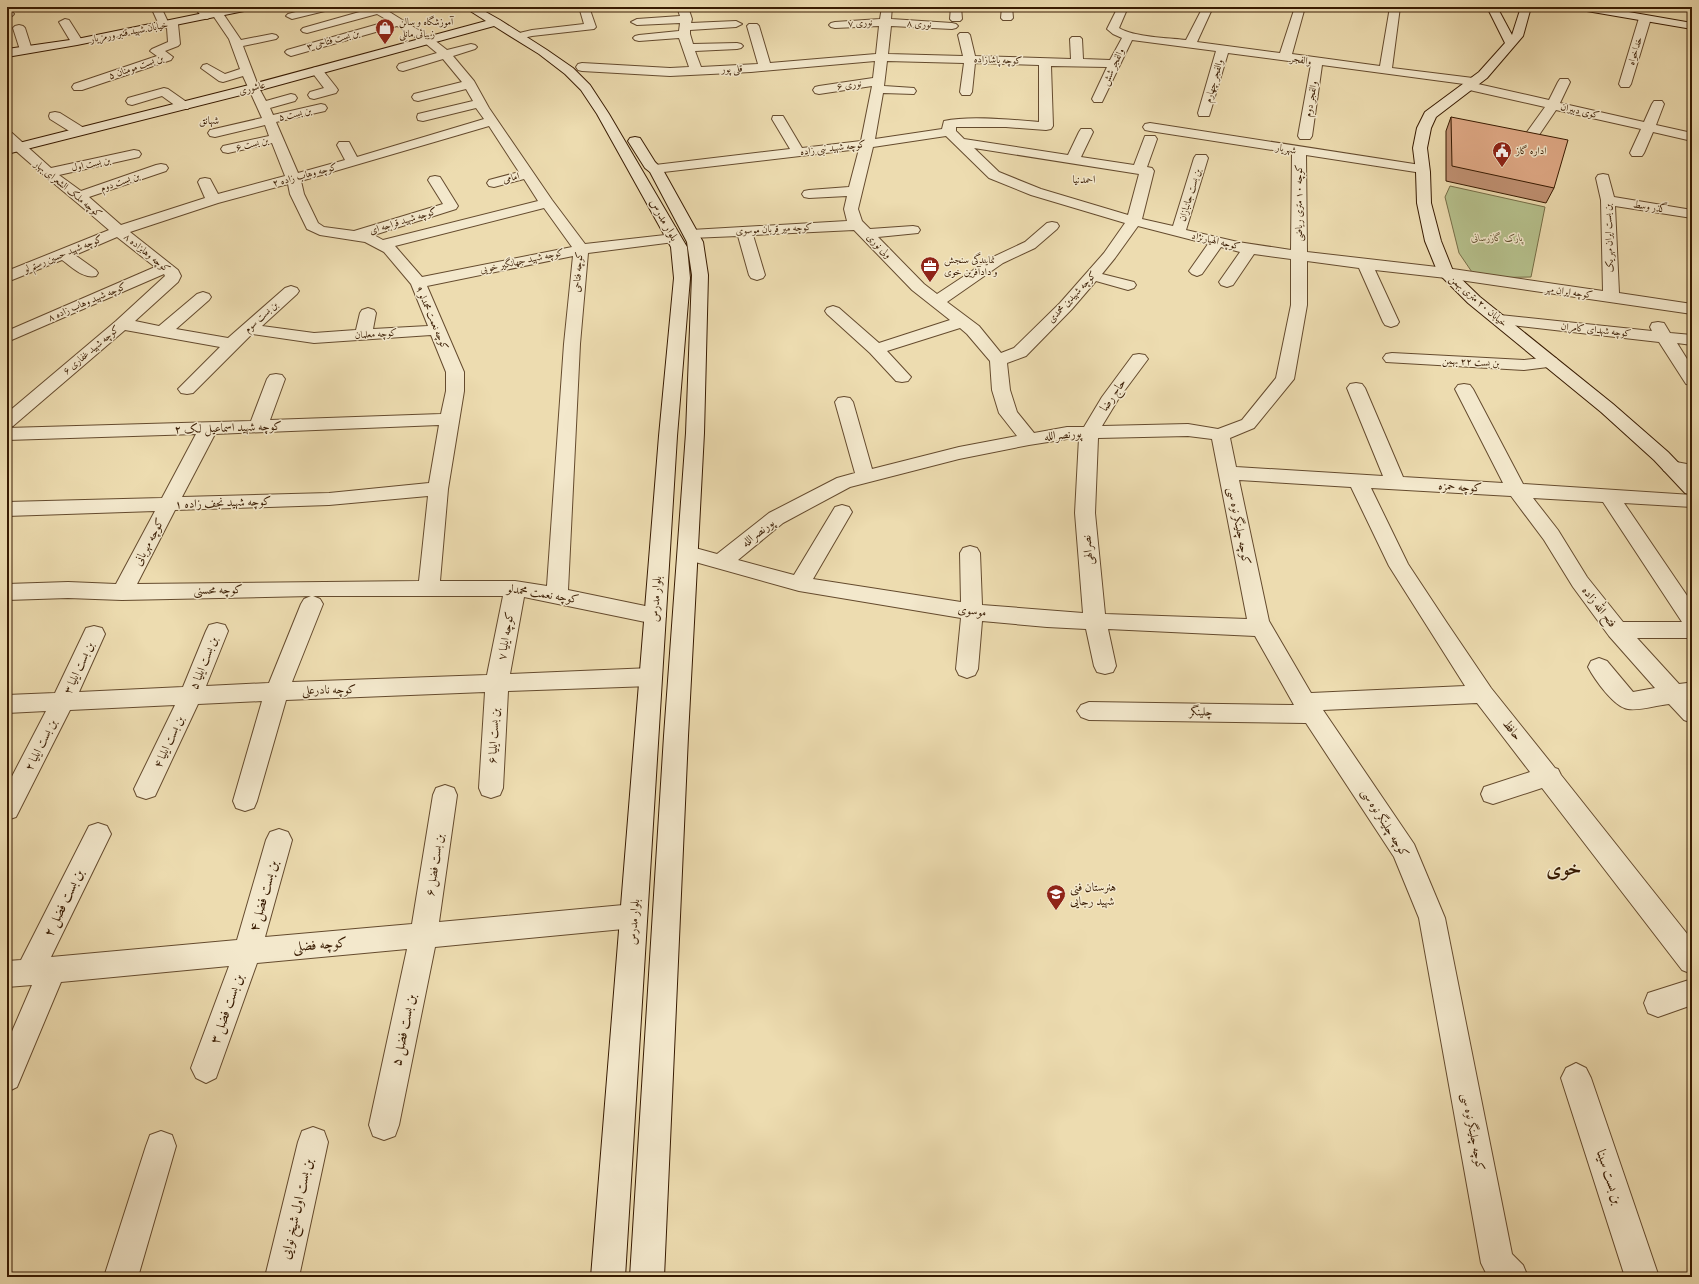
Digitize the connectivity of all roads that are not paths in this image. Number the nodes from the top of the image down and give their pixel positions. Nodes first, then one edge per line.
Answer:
1 (156, 7) edge
2 (198, 7) edge
3 (245, 7) edge
4 (329, 7) edge
5 (469, 7) edge
6 (584, 7) edge
7 (670, 7) edge
8 (677, 7) edge
9 (956, 7) edge
10 (1123, 7) edge
11 (1208, 7) edge
12 (1300, 7) edge
13 (1395, 7) edge
14 (1492, 7) edge
15 (1526, 7) edge
16 (1581, 7) edge
17 (1607, 7) edge
18 (887, 8) edge
19 (376, 9) edge
20 (901, 10) dead end
21 (492, 14) edge
22 (212, 15) junction
23 (292, 16) dead end
24 (1645, 18) junction
25 (1692, 21) edge
26 (65, 22) dead end
27 (637, 22) dead end
28 (885, 22) junction
29 (168, 24) junction
30 (736, 24) dead end
31 (835, 25) dead end
32 (405, 26) junction
33 (753, 26) dead end
34 (1692, 26) edge
35 (685, 27) junction
36 (19, 28) dead end
37 (307, 30) dead end
38 (526, 35) junction
39 (964, 35) dead end
40 (1128, 36) junction
41 (272, 37) dead end
42 (639, 38) dead end
43 (1076, 39) dead end
44 (429, 41) junction
45 (77, 42) junction
46 (1511, 43) junction
47 (236, 44) junction
48 (1190, 44) junction
49 (356, 46) dead end
50 (737, 46) dead end
51 (471, 47) dead end
52 (688, 48) junction
53 (1223, 49) junction
54 (26, 50) junction
55 (291, 52) dead end
56 (7, 53) edge
57 (446, 55) junction
58 (881, 57) junction
59 (1285, 57) junction
60 (970, 59) junction
61 (1045, 62) junction
62 (1317, 62) junction
63 (1077, 63) junction
64 (1114, 64) junction
65 (403, 67) dead end
66 (582, 67) junction
67 (766, 67) junction
68 (207, 68) dead end
69 (1385, 70) junction
70 (248, 71) junction
71 (316, 71) junction
72 (696, 71) junction
73 (1564, 82) dead end
74 (470, 84) junction
75 (1471, 84) junction
76 (1625, 84) dead end
77 (78, 87) dead end
78 (253, 88) junction
79 (877, 89) junction
80 (819, 90) dead end
81 (966, 92) dead end
82 (908, 94) dead end
83 (314, 95) dead end
84 (418, 96) dead end
85 (291, 98) dead end
86 (1098, 99) dead end
87 (132, 101) dead end
88 (480, 103) junction
89 (1658, 104) dead end
90 (1553, 105) junction
91 (184, 106) junction
92 (320, 108) dead end
93 (266, 113) junction
94 (1204, 113) dead end
95 (55, 116) dead end
96 (423, 117) dead end
97 (778, 120) dead end
98 (493, 121) junction
99 (1648, 127) junction
100 (79, 131) junction
101 (1086, 132) dead end
102 (1534, 132) edge
103 (215, 134) dead end
104 (7, 136) edge
105 (1305, 136) dead end
106 (954, 137) junction
107 (1692, 137) edge
108 (276, 138) junction
109 (867, 144) junction
110 (344, 145) dead end
111 (12, 148) edge
112 (228, 149) dead end
113 (1299, 151) junction
114 (798, 152) junction
115 (1637, 153) dead end
116 (134, 154) dead end
117 (1201, 158) dead end
118 (1073, 159) junction
119 (353, 162) junction
120 (161, 168) dead end
121 (655, 169) junction
122 (1422, 169) junction
123 (1139, 170) junction
124 (48, 173) junction
125 (528, 174) junction
126 (293, 178) junction
127 (1603, 178) dead end
128 (435, 180) dead end
129 (205, 182) dead end
130 (494, 183) dead end
131 (856, 191) junction
132 (809, 194) dead end
133 (79, 196) junction
134 (212, 200) junction
135 (1608, 200) junction
136 (547, 203) junction
137 (397, 214) dead end
138 (1692, 214) edge
139 (1134, 221) junction
140 (1052, 226) dead end
141 (862, 229) junction
142 (913, 230) dead end
143 (119, 231) junction
144 (744, 231) junction
145 (1178, 232) junction
146 (338, 234) junction
147 (355, 236) junction
148 (682, 236) junction
149 (1217, 242) junction
150 (381, 245) junction
151 (1250, 248) junction
152 (581, 249) junction
153 (64, 254) junction
154 (1299, 255) junction
155 (1365, 264) junction
156 (1197, 271) dead end
157 (170, 272) junction
158 (90, 273) dead end
159 (1446, 273) junction
160 (757, 275) dead end
161 (1093, 276) junction
162 (7, 277) edge
163 (1227, 282) dead end
164 (418, 283) junction
165 (1128, 285) dead end
166 (291, 291) dead end
167 (203, 297) dead end
168 (1611, 298) junction
169 (937, 302) junction
170 (1646, 302) junction
171 (1692, 308) edge
172 (833, 311) dead end
173 (368, 313) dead end
174 (1500, 320) junction
175 (962, 322) junction
176 (1391, 322) dead end
177 (122, 324) junction
178 (249, 329) junction
179 (438, 330) junction
180 (162, 332) junction
181 (363, 335) junction
182 (7, 337) edge
183 (1663, 337) junction
184 (1692, 340) edge
185 (232, 344) junction
186 (876, 349) junction
187 (1392, 358) dead end
188 (1139, 359) dead end
189 (998, 360) junction
190 (1550, 362) junction
191 (902, 376) dead end
192 (276, 380) dead end
193 (1692, 380) edge
194 (1356, 388) dead end
195 (187, 389) dead end
196 (1464, 389) dead end
197 (844, 402) dead end
198 (448, 419) junction
199 (7, 422) edge
200 (258, 427) junction
201 (208, 429) junction
202 (1089, 433) junction
203 (7, 434) edge
204 (1220, 435) junction
205 (1029, 439) junction
206 (1671, 467) junction
207 (1692, 471) edge
208 (1228, 473) junction
209 (865, 476) junction
210 (1358, 481) junction
211 (1396, 484) junction
212 (438, 490) junction
213 (1692, 490) edge
214 (1517, 491) junction
215 (1609, 496) junction
216 (1692, 501) edge
217 (169, 505) junction
218 (7, 509) edge
219 (842, 512) dead end
220 (688, 552) junction
221 (970, 554) dead end
222 (721, 562) junction
223 (799, 584) junction
224 (429, 588) junction
225 (515, 588) junction
226 (7, 592) edge
227 (122, 592) junction
228 (557, 595) junction
229 (312, 604) dead end
230 (972, 612) junction
231 (655, 616) junction
232 (1095, 620) junction
233 (1692, 620) edge
234 (1262, 628) junction
235 (1617, 630) junction
236 (1692, 630) edge
237 (217, 631) dead end
238 (94, 634) dead end
239 (1105, 666) dead end
240 (1599, 667) dead end
241 (967, 669) dead end
242 (651, 677) junction
243 (497, 684) junction
244 (277, 691) junction
245 (1683, 692) edge
246 (1483, 694) junction
247 (191, 695) junction
248 (63, 701) junction
249 (7, 704) edge
250 (1309, 708) junction
251 (1089, 710) dead end
252 (1692, 714) edge
253 (1549, 776) junction
254 (491, 788) dead end
255 (146, 789) dead end
256 (1493, 794) dead end
257 (446, 795) dead end
258 (245, 801) dead end
259 (7, 810) edge
260 (98, 834) dead end
261 (279, 840) dead end
262 (634, 916) junction
263 (424, 935) junction
264 (248, 951) junction
265 (1692, 961) edge
266 (30, 971) edge
267 (1692, 992) edge
268 (1658, 1003) dead end
269 (206, 1068) dead end
270 (7, 1077) edge
271 (1576, 1078) dead end
272 (384, 1125) dead end
273 (313, 1142) dead end
274 (161, 1146) dead end
275 (121, 1277) edge
276 (282, 1277) edge
277 (608, 1277) edge
278 (647, 1277) edge
279 (1511, 1277) edge
280 (1642, 1277) edge

1 - 29 street
2 - 22 street, کوچه نعمت محمدلو ۹
3 - 22 street, خیابان شهید قنبر ورمزیار
4 - 23 street
5 - 21 street, بلوار مدرس
6 - 38 street
7 - 8 street
8 - 35 street
9 - 28 street, نوری ۸
10 - 40 street
11 - 48 street
12 - 59 street
13 - 69 street
14 - 46 street
15 - 46 street, خیابان ۲۰ متری بهمن
16 - 24 street
17 - 25 street
18 - 20 street
18 - 28 street, ولی نوری
19 - 32 street, کوچه فتاحی
19 - 37 street
21 - 38 street, بلوار مدرس
21 - 44 street, عاشوری
22 - 29 street, خیابان شهید قنبر ورمزیار
22 - 47 street, کوچه نعمت محمدلو ۹
24 - 34 street
24 - 76 street, خداخواه
26 - 45 street
27 - 35 street
28 - 31 street, نوری ۷
28 - 58 street, ولی نوری
29 - 45 street, خیابان شهید قنبر ورمزیار
29 - 77 street, ۵ بن بست مومنان
30 - 35 street
32 - 44 street, کوچه فتاحی
32 - 49 street
32 - 55 street, بن بست فتاحی ۳
33 - 67 street
35 - 42 street
35 - 52 street
36 - 54 street
38 - 66 street, بلوار مدرس
38 - 148 street, بلوار مدرس
39 - 60 street
40 - 48 street, والفجر
40 - 64 street, والفجر شش
41 - 47 street
43 - 63 street
44 - 57 street, کوچه فتاحی
44 - 71 street, عاشوری
45 - 54 street, خیابان شهید قنبر ورمزیار
46 - 75 street, خیابان ۲۰ متری بهمن
47 - 70 street, کوچه نعمت محمدلو ۹
48 - 53 street, والفجر
50 - 52 street
51 - 57 street
52 - 72 street
53 - 59 street, والفجر
53 - 94 street, والفجر چهارم
54 - 56 street, خیابان شهید قنبر ورمزیار
57 - 65 street
57 - 74 street, کوچه فتاحی
58 - 60 street, کوچه پاشازاده
58 - 67 street, قلی پور
58 - 79 street, ولی نوری
59 - 62 street, والفجر
60 - 61 street, کوچه پاشازاده
60 - 81 street
61 - 63 street, کوچه پاشازاده
61 - 106 street
62 - 69 street, والفجر
62 - 105 street, والفجر دوم
63 - 64 street, کوچه پاشازاده
64 - 86 street, والفجر شش
66 - 72 street, قلی پور
66 - 121 street, بلوار مدرس
67 - 72 street, قلی پور
68 - 70 street
69 - 75 street, والفجر
70 - 78 street, کوچه نعمت محمدلو ۹
71 - 78 street, عاشوری
71 - 83 street
73 - 90 street
74 - 84 street
74 - 88 street, کوچه فتاحی
75 - 90 street, کوی دبیران
75 - 122 street, خیابان ۲۰ متری بهمن
78 - 91 street, عاشوری
78 - 93 street, کوچه نعمت محمدلو ۹
79 - 80 street, نوری ۶
79 - 82 street, نوری ۶
79 - 109 street, ولی نوری
85 - 93 street
87 - 91 street
88 - 96 street
88 - 98 street, کوچه فتاحی
89 - 99 street
90 - 99 street, کوی دبیران
90 - 102 street
91 - 100 street, عاشوری
92 - 93 street, ۵ بن بست
93 - 103 street
93 - 108 street, کوچه نعمت محمدلو ۹
95 - 100 street
97 - 114 street
98 - 119 street, کوچه وهاب زاده ۲
98 - 125 street, کوچه فتاحی
99 - 107 street, کوی دبیران
99 - 115 street
100 - 111 street, عاشوری
101 - 118 street
104 - 111 street, کوچه ملک الشعرای بهار
106 - 109 street, کوچه شهید نبی زاده
106 - 118 street
106 - 139 street, کوچه الهیارنژاد
108 - 112 street, ۶ بن بست
108 - 126 street, کوچه نعمت محمدلو ۹
109 - 114 street, کوچه شهید نبی زاده
109 - 131 street, ولی نوری
110 - 119 street
111 - 124 street, کوچه ملک الشعرای بهار
113 - 122 street, شهریار
113 - 123 street, شهریار
113 - 154 street, کوچه ۱۰ متری ریاضی
114 - 121 street, کوچه شهید نبی زاده
116 - 124 street, بن بست اول
117 - 145 street, بن بست جانبازان
118 - 123 street
119 - 126 street, کوچه وهاب زاده ۲
120 - 133 street, بن بست دوم
121 - 148 street, بلوار مدرس
122 - 159 street, خیابان ۲۰ متری بهمن
123 - 139 street
124 - 133 street, کوچه ملک الشعرای بهار
125 - 130 street, امامی
125 - 136 street, کوچه فتاحی
126 - 134 street, کوچه وهاب زاده ۲
126 - 146 street, کوچه نعمت محمدلو ۹
127 - 135 street, بن بست ایران مهر یک
128 - 147 street, کوچه شهید قراجه ای
129 - 134 street
131 - 132 street
131 - 141 street, ولی نوری
133 - 143 street, کوچه ملک الشعرای بهار
134 - 143 street, کوچه وهاب زاده ۲
135 - 138 street, گذر وسط
135 - 168 street, بن بست ایران مهر یک
136 - 150 street
136 - 152 street, کوچه فتاحی
137 - 146 street
139 - 145 street, کوچه الهیارنژاد
139 - 161 street, کوچه شهیدین محمدی
140 - 169 street
141 - 142 street, کوچه میر قربان موسوی
141 - 144 street, کوچه میر قربان موسوی
141 - 169 street, ولی نوری
143 - 153 street, کوچه شهید حسین رستم لو
143 - 157 street, کوچه وهابزاده ۸
144 - 148 street, کوچه میر قربان موسوی
144 - 160 street
145 - 149 street, کوچه الهیارنژاد
146 - 147 street, کوچه نعمت محمدلو ۹
147 - 150 street, کوچه نعمت محمدلو ۹
148 - 152 street, کوچه شهید جهانگیر خویی
148 - 220 street, بلوار مدرس
148 - 231 street, بلوار مدرس
149 - 151 street, کوچه الهیارنژاد
149 - 156 street
150 - 164 street, کوچه نعمت محمدلو ۹
151 - 154 street, کوچه الهیارنژاد
151 - 163 street
152 - 164 street, کوچه شهید جهانگیر خویی
152 - 228 street, کوچه فتاحی
153 - 158 street
153 - 162 street, کوچه شهید حسین رستم لو
154 - 155 street, کوچه الهیارنژاد
154 - 204 street
155 - 159 street, کوچه الهیارنژاد
155 - 176 street
157 - 177 street, کوچه شهید غفاری ۶
157 - 182 street, کوچه شهید وهاب زاده ۸
159 - 168 street, کوچه ایران مهر
159 - 174 street, خیابان ۲۰ متری بهمن
161 - 165 street
161 - 189 street, کوچه شهیدین محمدی
164 - 179 street, کوچه نعمت محمدلو ۹
166 - 178 street, بن بست سوم
167 - 180 street
168 - 170 street, کوچه ایران مهر
169 - 175 street, ولی نوری
170 - 171 street, کوچه ایران مهر
170 - 183 street
172 - 186 street
173 - 181 street
174 - 183 street, کوچه شهدای کامران
174 - 190 street, خیابان ۲۰ متری بهمن
175 - 186 street
175 - 189 street, ولی نوری
177 - 180 street
177 - 199 street, کوچه شهید غفاری ۶
178 - 181 street, کوچه معلمان
178 - 185 street, بن بست سوم
179 - 181 street, کوچه معلمان
179 - 198 street, کوچه نعمت محمدلو ۹
180 - 185 street
183 - 184 street, کوچه شهدای کامران
183 - 193 street
185 - 195 street
186 - 191 street
187 - 190 street, بن بست ۲۲ بهمن
188 - 202 street, حاج رضا
189 - 205 street
190 - 206 street, خیابان ۲۰ متری بهمن
192 - 200 street
194 - 211 street
196 - 214 street, فتح الله زاده
197 - 209 street
198 - 200 street, کوچه شهید اسماعیل لک ۲
198 - 212 street, کوچه نعمت محمدلو ۹
200 - 201 street, کوچه شهید اسماعیل لک ۲
201 - 203 street, کوچه شهید اسماعیل لک ۲
201 - 217 street, کوچه مهربانی
202 - 204 street, پورنصرالله
202 - 205 street, پورنصرالله
202 - 232 street, نصرالهی
204 - 208 street, کوچه چلینگر نوه سی
205 - 209 street, پورنصرالله
206 - 207 street
206 - 213 street, خیابان ۲۰ متری بهمن
208 - 210 street, کوچه حمزه
208 - 234 street, کوچه چلینگر نوه سی
209 - 222 street, پورنصرالله
210 - 211 street, کوچه حمزه
210 - 246 street, حافظ
211 - 214 street, کوچه حمزه
212 - 217 street, کوچه شهید نجف زاده ۱
212 - 224 street, کوچه نعمت محمدلو ۹
214 - 215 street, کوچه حمزه
214 - 235 street, فتح الله زاده
215 - 216 street, کوچه حمزه
215 - 233 street
217 - 218 street, کوچه شهید نجف زاده ۱
217 - 227 street, کوچه مهربانی
219 - 223 street
220 - 222 street, موسوی
220 - 278 street, بلوار مدرس
221 - 230 street
222 - 223 street, موسوی
223 - 230 street, موسوی
224 - 225 street, کوچه نعمت محمدلو
224 - 227 street, کوچه محسنی
225 - 228 street, کوچه نعمت محمدلو
225 - 243 street, ۷ کوچه ایلیا
226 - 227 street, کوچه محسنی
228 - 231 street, کوچه نعمت محمدلو
229 - 244 street
230 - 232 street, موسوی
230 - 241 street
231 - 242 street, بلوار مدرس
232 - 234 street, موسوی
232 - 239 street, نصرالهی
234 - 250 street, کوچه چلینگر نوه سی
235 - 236 street
235 - 245 street, فتح الله زاده
237 - 247 street, ۵ بن بست ایلیا
238 - 248 street, ۳ بن بست ایلیا
240 - 245 street
242 - 243 street, کوچه نادرعلی
242 - 262 street, بلوار مدرس
243 - 244 street, کوچه نادرعلی
243 - 254 street, ۶ بن بست ایلیا
244 - 247 street, کوچه نادرعلی
244 - 258 street
245 - 252 street, فتح الله زاده
246 - 250 street, چلینگر
246 - 253 street, حافظ
247 - 248 street, کوچه نادرعلی
247 - 255 street, ۴ بن بست ایلیا
248 - 249 street, کوچه نادرعلی
248 - 259 street, بن بست ایلیا ۲
250 - 251 street, چلینگر
250 - 279 street, کوچه چلینگر نوه سی
253 - 256 street
253 - 265 street, حافظ
257 - 263 street, ۶ بن بست فضل
260 - 266 street, ۲ بن بست فضل
261 - 264 street, ۴ بن بست فضل
262 - 263 street, کوچه فضلی
262 - 277 street, بلوار مدرس
263 - 264 street, کوچه فضلی
263 - 272 street, ۵ بن بست فضل
264 - 266 street, کوچه فضلی
264 - 269 street, ۳ بن بست فضل
266 - 270 street, ۲ بن بست فضل
267 - 268 street
271 - 280 street, بن بست سینا
273 - 276 street, بن بست اول شیخ نوایی
274 - 275 street

